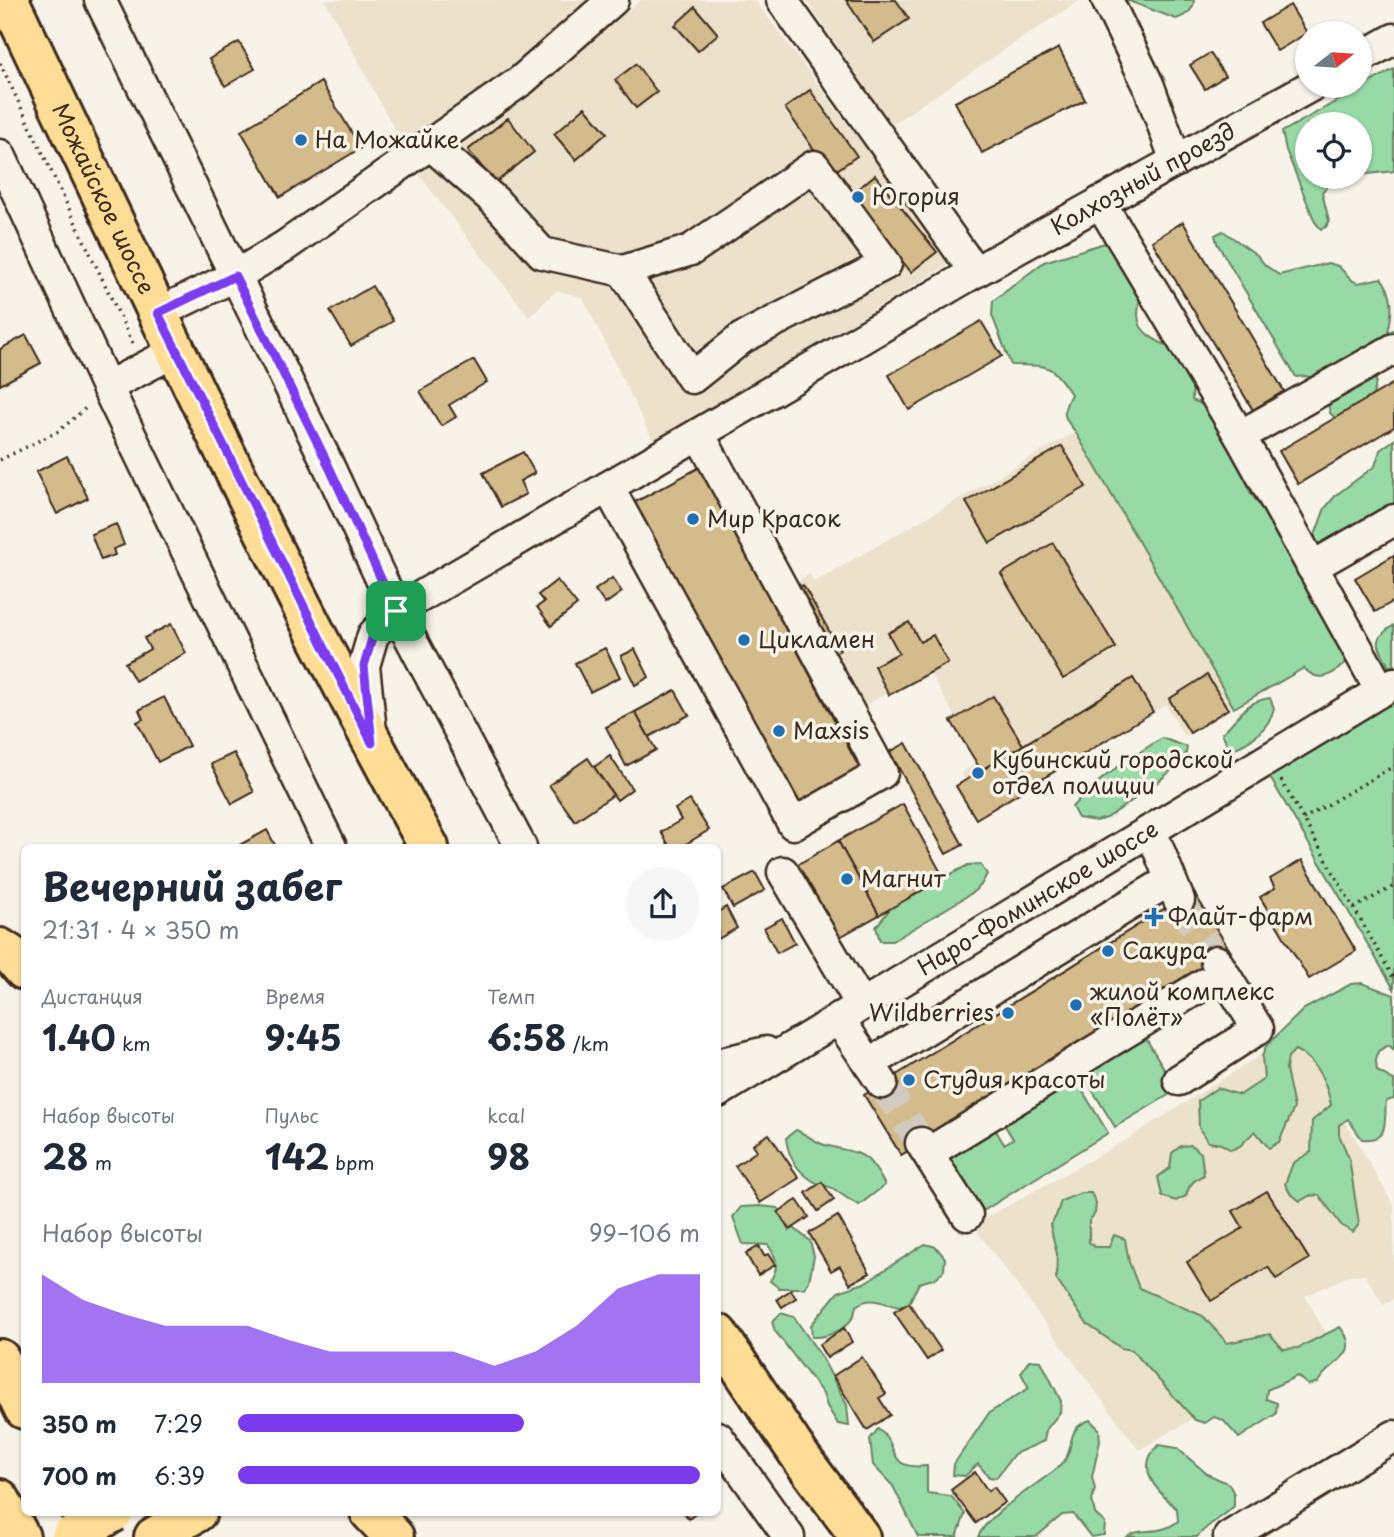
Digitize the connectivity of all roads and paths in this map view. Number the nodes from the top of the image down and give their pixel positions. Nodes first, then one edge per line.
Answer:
1 (9, 0) edge
2 (100, 0) edge
3 (613, 0) edge
4 (782, 0) edge
5 (1107, 0) edge
6 (1394, 39) edge
7 (1372, 51) edge
8 (0, 63) edge
9 (1295, 95) edge
10 (430, 144) junction
11 (0, 155) edge
12 (1175, 161) junction
13 (1100, 202) junction
14 (623, 271) junction
15 (975, 272) junction
16 (235, 276) junction
17 (158, 313) junction
18 (1394, 349) edge
19 (160, 360) junction
20 (107, 387) junction
21 (699, 434) junction
22 (1240, 436) junction
23 (0, 460) edge
24 (608, 487) junction
25 (1394, 520) edge
26 (1312, 567) junction
27 (396, 611) junction
28 (1387, 687) edge
29 (372, 743) junction
30 (1394, 766) edge
31 (1281, 780) dead end
32 (1303, 819) junction
33 (1151, 831) junction
34 (330, 844) edge
35 (427, 844) edge
36 (519, 844) edge
37 (783, 872) dead end
38 (1394, 886) edge
39 (1354, 908) junction
40 (0, 948) edge
41 (21, 967) edge
42 (1394, 979) edge
43 (850, 1011) junction
44 (794, 1045) junction
45 (721, 1062) edge
46 (1179, 1080) dead end
47 (721, 1090) edge
48 (721, 1106) edge
49 (967, 1215) dead end
50 (721, 1338) edge
51 (0, 1359) edge
52 (21, 1403) edge
53 (1394, 1436) edge
54 (721, 1441) edge
55 (0, 1499) edge
56 (78, 1516) edge
57 (107, 1516) edge
58 (374, 1516) edge
59 (20, 1537) edge
60 (71, 1537) edge
61 (88, 1537) edge
62 (394, 1537) edge
63 (789, 1537) edge
64 (860, 1537) edge
65 (1229, 1537) edge

1 - 17 main road, Можайское шоссе
2 - 16 street
3 - 10 street
4 - 15 street
5 - 12 street
6 - 7 street
8 - 19 path
9 - 12 street, Колхозный проезд
10 - 14 street
10 - 16 street
11 - 20 street
12 - 13 street, Колхозный проезд
13 - 15 street, Колхозный проезд
13 - 22 street
14 - 14 street
15 - 21 street, Колхозный проезд
16 - 17 street
16 - 27 street
17 - 19 main road, Можайское шоссе
18 - 22 street
19 - 20 street
19 - 29 main road, Можайское шоссе
20 - 23 path
20 - 34 street
21 - 24 street, Колхозный проезд
21 - 24 street
22 - 26 street
24 - 27 street, Колхозный проезд
25 - 26 street
26 - 28 street
27 - 29 street, Колхозный проезд
27 - 36 street
28 - 33 street, Наро-Фоминское шоссе
29 - 35 main road, Можайское шоссе
30 - 32 path
31 - 32 path
32 - 39 path
33 - 43 street, Наро-Фоминское шоссе
33 - 43 street
37 - 43 street
38 - 39 path
39 - 42 path
40 - 41 main road
43 - 44 street, Наро-Фоминское шоссе
44 - 45 street
44 - 47 street, Наро-Фоминское шоссе
44 - 48 street
46 - 49 street
50 - 64 main road
51 - 52 main road
53 - 65 street
54 - 63 street
55 - 59 main road
56 - 61 main road
57 - 60 main road, bridge
58 - 62 main road

